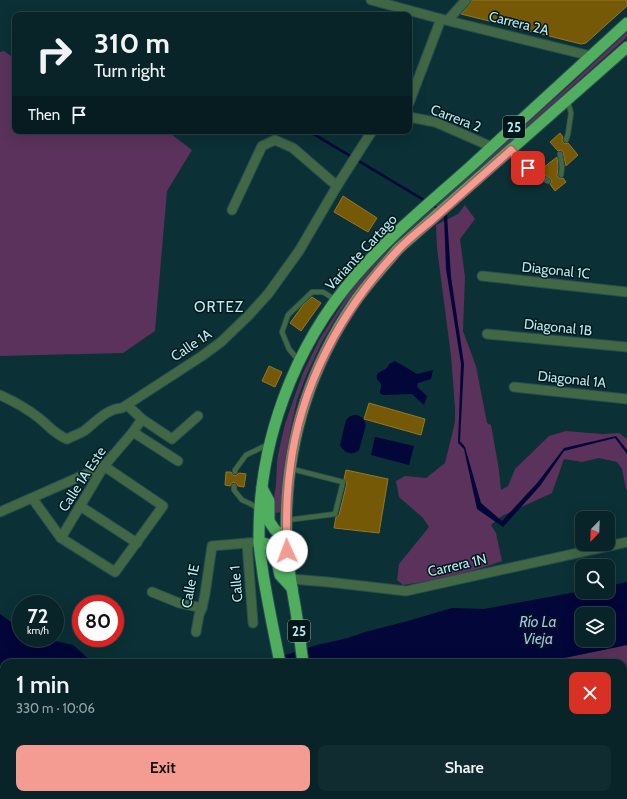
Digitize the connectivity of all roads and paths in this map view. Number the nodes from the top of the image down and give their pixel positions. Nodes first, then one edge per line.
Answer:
1 (371, 0) edge
2 (466, 0) edge
3 (445, 19) junction
4 (627, 23) edge
5 (627, 47) edge
6 (591, 56) junction
7 (412, 96) edge
8 (567, 99) junction
9 (412, 118) edge
10 (370, 134) edge
11 (566, 140) dead end
12 (492, 147) junction
13 (511, 150) junction
14 (560, 154) dead end
15 (561, 175) dead end
16 (548, 181) dead end
17 (337, 186) junction
18 (232, 210) dead end
19 (482, 276) dead end
20 (627, 292) edge
21 (336, 300) junction
22 (487, 334) dead end
23 (627, 347) edge
24 (299, 361) junction
25 (514, 388) dead end
26 (0, 395) edge
27 (627, 399) edge
28 (128, 405) junction
29 (198, 416) dead end
30 (142, 419) junction
31 (133, 432) junction
32 (270, 444) junction
33 (178, 461) dead end
34 (104, 466) junction
35 (290, 468) junction
36 (235, 472) dead end
37 (234, 486) dead end
38 (262, 488) junction
39 (32, 498) junction
40 (80, 506) junction
41 (260, 510) junction
42 (0, 512) edge
43 (286, 520) junction
44 (287, 536) junction
45 (61, 538) junction
46 (258, 542) junction
47 (627, 542) edge
48 (137, 543) junction
49 (247, 543) junction
50 (292, 583) junction
51 (152, 592) dead end
52 (202, 608) junction
53 (253, 623) dead end
54 (196, 632) dead end
55 (279, 659) edge
56 (302, 659) edge

1 - 3 street, Carrera 2A
2 - 3 street
3 - 6 street, Carrera 2A
3 - 7 street
4 - 6 highway, Variante Cartago / 25
5 - 8 highway, Variante Cartago / 25
6 - 12 highway, Variante Cartago / 25
8 - 11 lane
8 - 13 highway, Variante Cartago / 25
9 - 12 street, Carrera 2
10 - 17 street, Calle 1A
12 - 21 highway, Variante Cartago / 25
13 - 16 lane
13 - 35 highway, Variante Cartago / 25
14 - 15 lane
17 - 18 street
17 - 28 street, Calle 1A
19 - 20 street, Diagonal 1C
21 - 24 highway, Variante Cartago / 25
21 - 24 lane
22 - 23 street, Diagonal 1B
24 - 32 highway, Variante Cartago / 25
25 - 27 street, Diagonal 1A
26 - 28 street, Calle 1A
28 - 30 street
29 - 30 street
30 - 31 street, Calle 1A Este
31 - 33 street
31 - 34 street, Calle 1A Este
32 - 36 lane
32 - 38 highway, Variante Cartago / 25
34 - 39 street
34 - 40 street, Calle 1A Este
34 - 48 street
35 - 43 highway, Variante Cartago / 25
35 - 43 lane
37 - 41 lane
38 - 41 highway, Variante Cartago / 25
38 - 44 highway
39 - 42 street
39 - 45 street
40 - 45 street, Calle 1A Este
40 - 48 street
41 - 46 highway, Variante Cartago / 25
43 - 44 highway, Variante Cartago / 25
44 - 50 highway, Variante Cartago / 25
45 - 48 street
46 - 49 street
46 - 50 highway
46 - 55 highway, Variante Cartago / 25
47 - 50 street, Carrera 1N
49 - 52 street, Calle 1E
49 - 53 street, Calle 1
50 - 56 highway, Variante Cartago / 25
51 - 52 street
52 - 54 street, Calle 1E

